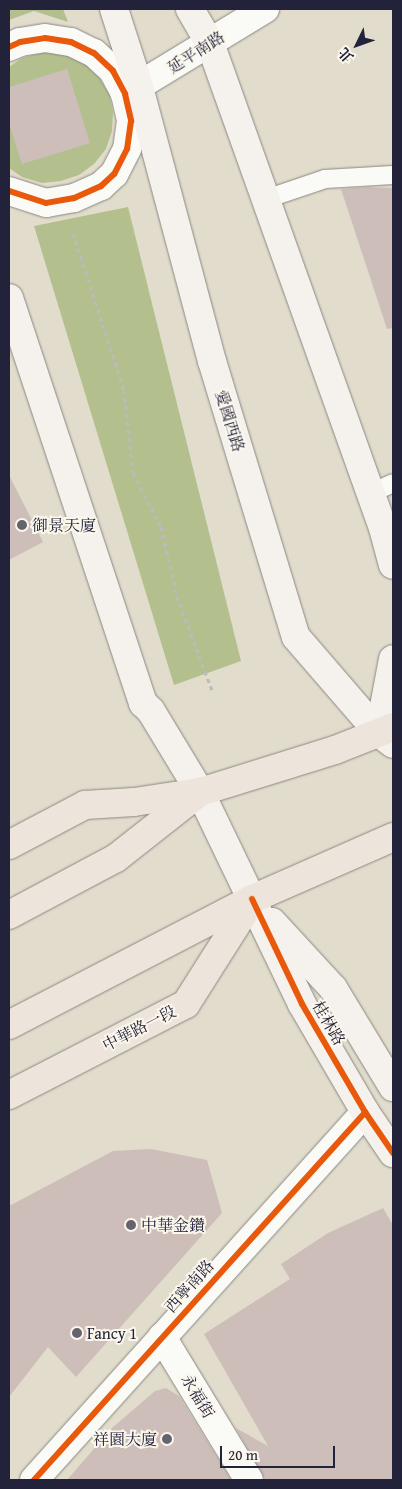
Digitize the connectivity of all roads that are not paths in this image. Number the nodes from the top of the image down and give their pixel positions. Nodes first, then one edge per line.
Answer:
1 (114, 9) edge
2 (190, 9) edge
3 (211, 9) edge
4 (265, 9) edge
5 (210, 43) junction
6 (9, 47) edge
7 (132, 90) junction
8 (393, 175) edge
9 (9, 191) edge
10 (266, 199) junction
11 (9, 298) edge
12 (382, 488) edge
13 (393, 565) edge
14 (393, 659) edge
15 (389, 735) edge
16 (200, 792) junction
17 (393, 837) edge
18 (9, 846) edge
19 (252, 899) junction
20 (9, 915) edge
21 (9, 1025) edge
22 (393, 1087) edge
23 (9, 1095) edge
24 (365, 1112) junction
25 (393, 1153) edge
26 (162, 1337) junction
27 (34, 1480) edge
28 (249, 1480) edge

1 - 7 main road, 愛國西路
2 - 5 main road
3 - 5 main road
4 - 5 street, 延平南路
5 - 7 street, 延平南路
5 - 10 main road
6 - 7 street
7 - 9 street
7 - 15 main road, 愛國西路
8 - 10 lane
10 - 12 main road
11 - 16 main road
12 - 13 main road
14 - 15 main road
15 - 16 main road
16 - 18 main road
16 - 19 main road
16 - 20 main road
17 - 19 main road
19 - 21 main road
19 - 22 main road, 桂林路
19 - 23 main road, 中華路一段
19 - 24 main road, 桂林路
24 - 25 main road, 桂林路
24 - 26 street, 西寧南路
26 - 27 street, 西寧南路
26 - 28 street, 永福街

